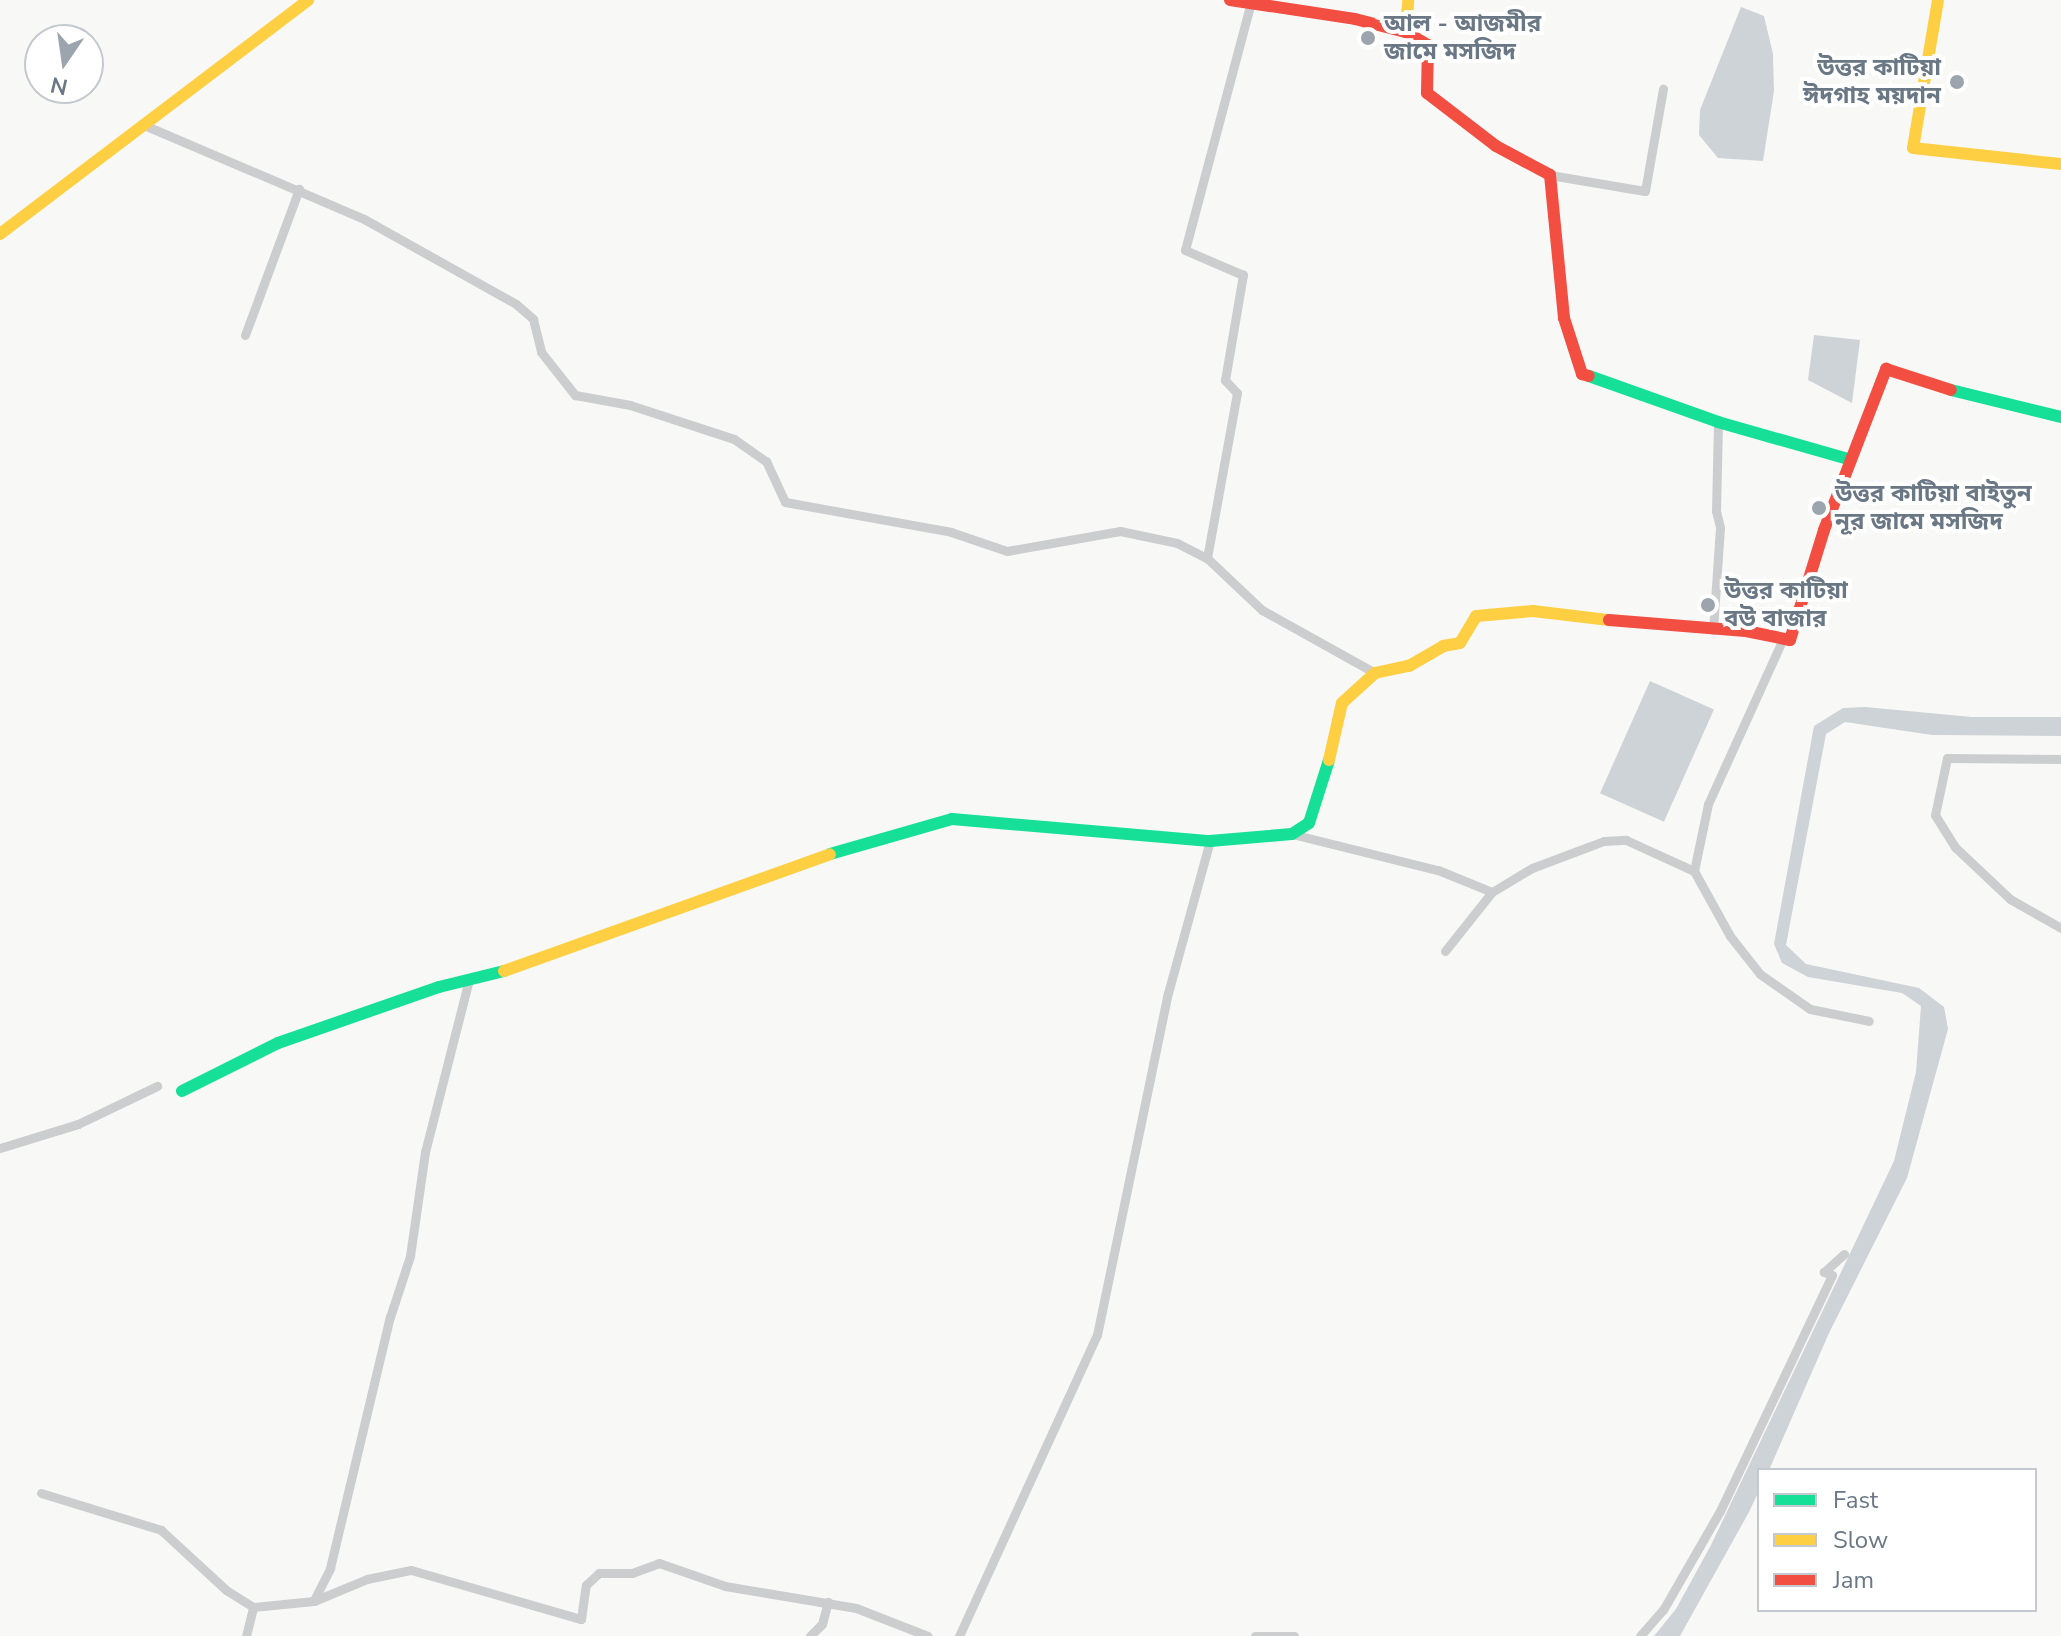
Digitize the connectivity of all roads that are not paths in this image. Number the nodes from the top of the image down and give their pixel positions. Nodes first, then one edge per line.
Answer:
1 (308, 0) edge
2 (1230, 0) edge
3 (1408, 0) edge
4 (1938, 0) edge
5 (1250, 5) junction
6 (1285, 6) edge
7 (1406, 32) junction
8 (1663, 89) dead end
9 (144, 125) junction
10 (2061, 164) edge
11 (1550, 175) junction
12 (299, 189) junction
13 (0, 234) edge
14 (245, 335) dead end
15 (2061, 417) edge
16 (1718, 422) junction
17 (1851, 460) junction
18 (1207, 558) junction
19 (1713, 630) junction
20 (1782, 641) junction
21 (1375, 673) junction
22 (2061, 759) edge
23 (1292, 834) junction
24 (1210, 841) junction
25 (1694, 871) junction
26 (1492, 892) junction
27 (2061, 928) edge
28 (1445, 951) dead end
29 (469, 980) junction
30 (1869, 1021) dead end
31 (157, 1086) dead end
32 (182, 1091) dead end
33 (0, 1148) edge
34 (1844, 1254) dead end
35 (41, 1493) dead end
36 (314, 1601) junction
37 (828, 1602) junction
38 (253, 1607) junction
39 (246, 1636) edge
40 (810, 1636) edge
41 (928, 1636) edge
42 (959, 1636) edge
43 (1255, 1636) edge
44 (1294, 1636) edge
45 (1640, 1636) edge

1 - 9 main road
2 - 5 main road
3 - 7 main road
4 - 10 main road
5 - 6 main road
5 - 18 street
6 - 7 main road
7 - 11 main road
8 - 11 street
9 - 12 street
9 - 13 main road
11 - 16 main road
12 - 14 street
12 - 18 street
15 - 17 main road
16 - 17 main road
16 - 19 street
17 - 20 main road
18 - 21 street
19 - 20 main road
19 - 21 main road
20 - 25 street
21 - 23 main road
22 - 27 street
23 - 24 main road
23 - 26 street
24 - 29 main road
24 - 42 street
25 - 26 street
25 - 30 street
26 - 28 street
29 - 32 main road
29 - 36 street
31 - 33 street
34 - 45 street
35 - 38 street
36 - 37 street
36 - 38 street
37 - 40 street
37 - 41 street
38 - 39 street
43 - 44 street

